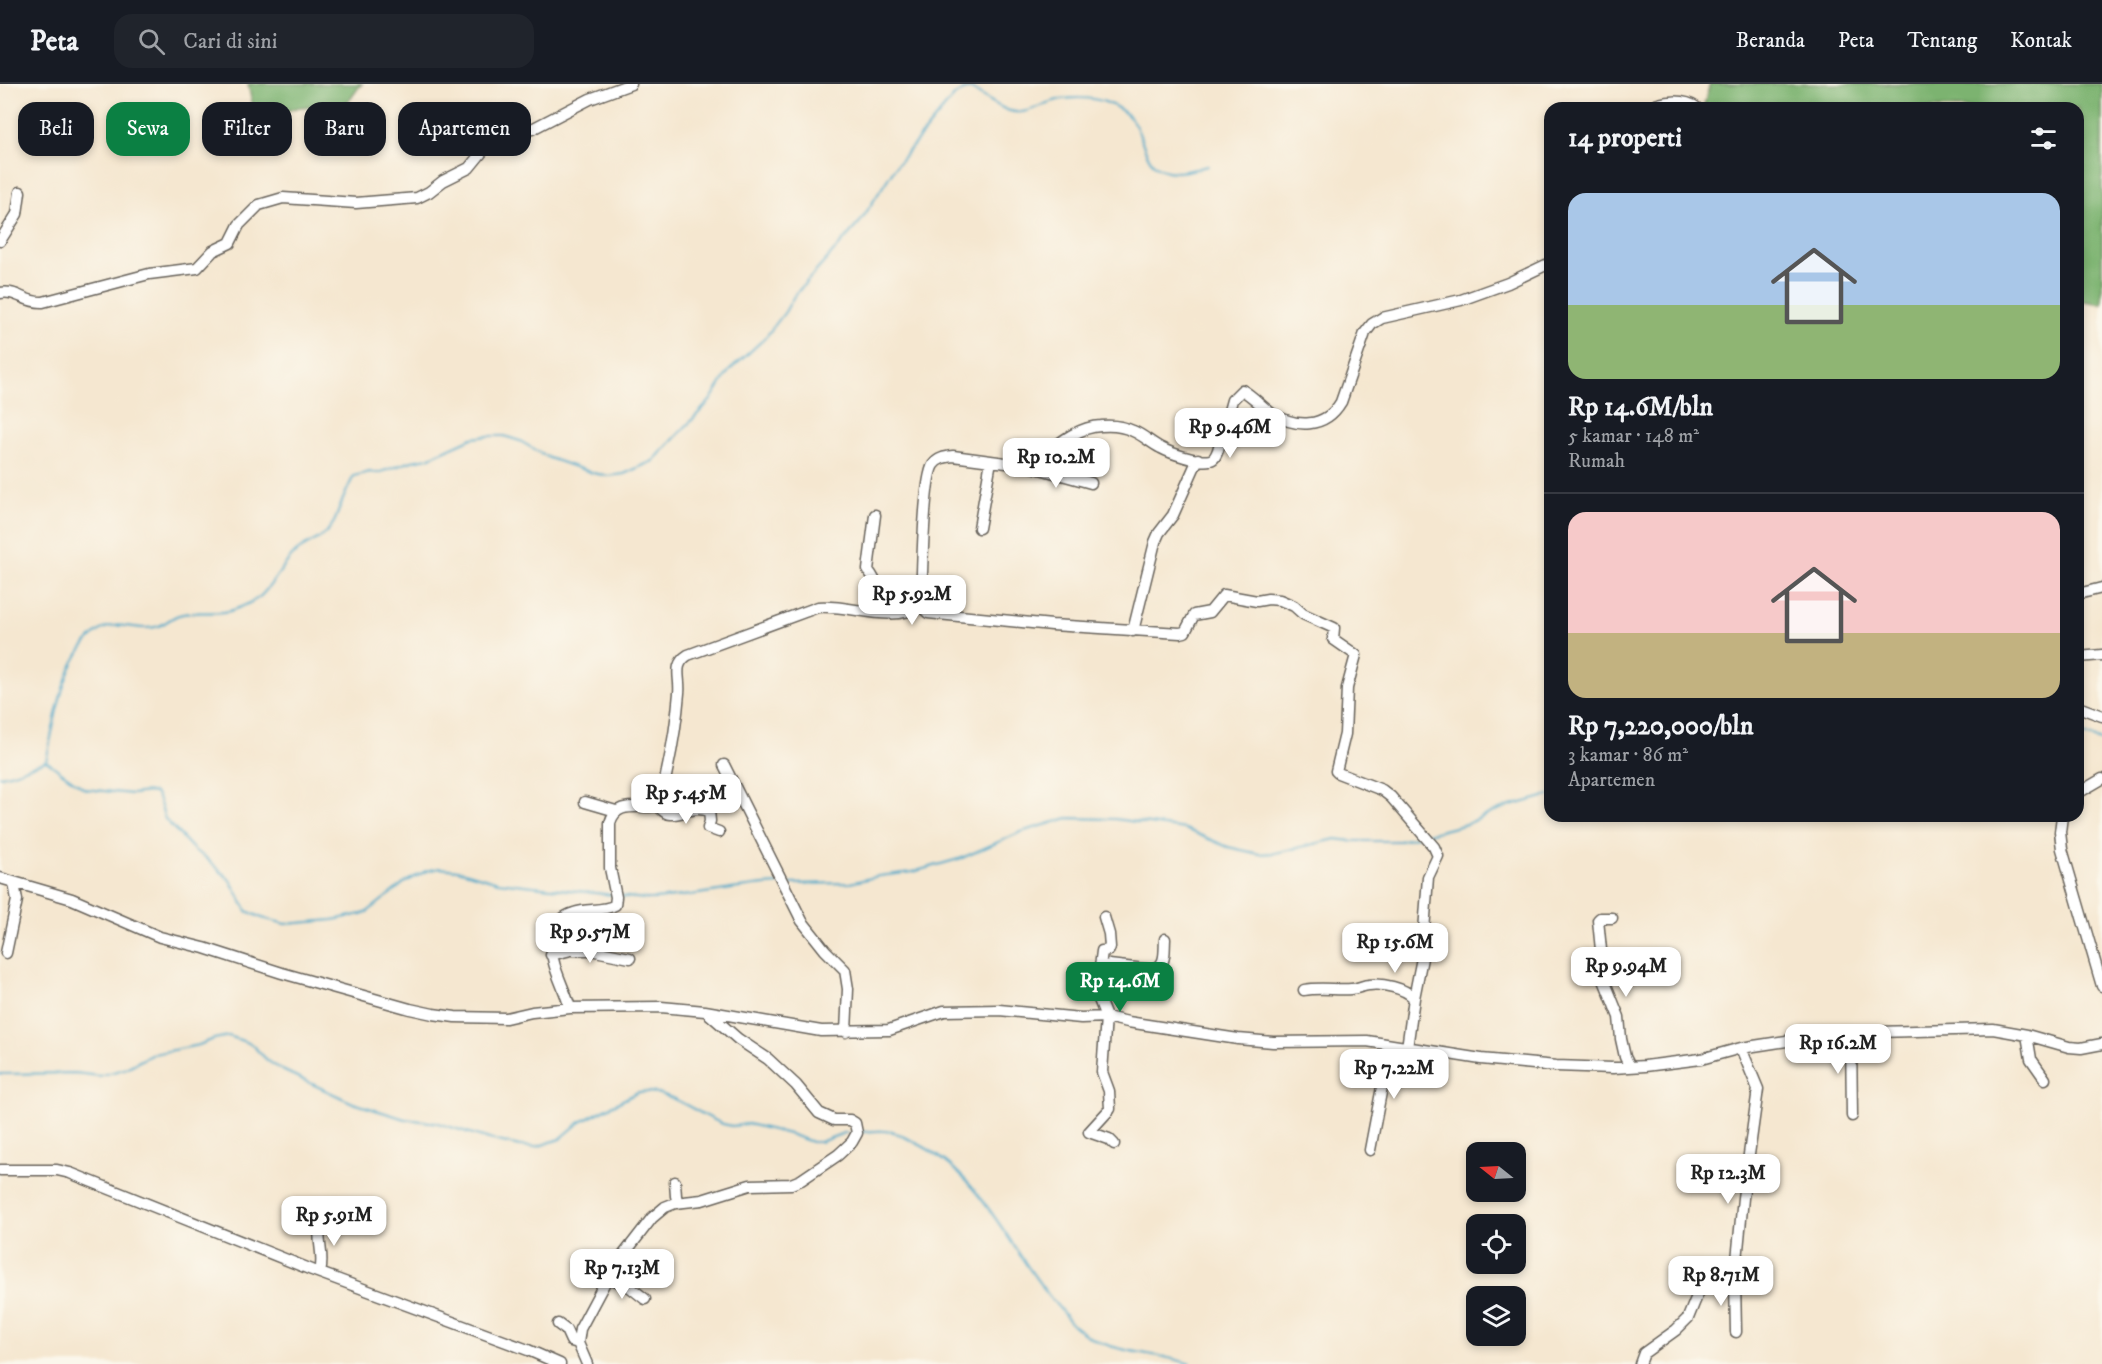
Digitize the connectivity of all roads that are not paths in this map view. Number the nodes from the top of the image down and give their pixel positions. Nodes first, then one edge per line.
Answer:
1 (631, 84) edge
2 (20, 192) dead end
3 (0, 241) edge
4 (1544, 268) edge
5 (0, 293) edge
6 (1198, 459) junction
7 (991, 461) junction
8 (1029, 466) junction
9 (1091, 483) dead end
10 (875, 515) dead end
11 (979, 528) dead end
12 (2102, 588) edge
13 (2084, 592) edge
14 (921, 606) junction
15 (876, 612) junction
16 (1133, 631) junction
17 (2102, 655) edge
18 (2084, 656) edge
19 (2084, 709) edge
20 (2102, 716) edge
21 (724, 765) dead end
22 (2102, 779) edge
23 (2084, 790) edge
24 (585, 802) dead end
25 (658, 806) junction
26 (616, 811) junction
27 (2061, 822) edge
28 (719, 832) dead end
29 (0, 878) edge
30 (14, 883) junction
31 (1104, 917) dead end
32 (1612, 918) dead end
33 (1165, 939) dead end
34 (6, 953) dead end
35 (551, 955) junction
36 (630, 958) dead end
37 (2102, 986) edge
38 (1098, 987) junction
39 (1304, 990) dead end
40 (1414, 998) junction
41 (570, 1008) junction
42 (705, 1011) junction
43 (1106, 1017) junction
44 (846, 1032) junction
45 (1851, 1034) junction
46 (2027, 1035) junction
47 (2102, 1044) edge
48 (1390, 1045) junction
49 (1407, 1048) junction
50 (1742, 1048) junction
51 (1630, 1067) junction
52 (2045, 1079) dead end
53 (1852, 1116) dead end
54 (1114, 1144) dead end
55 (1371, 1150) dead end
56 (0, 1170) edge
57 (675, 1182) dead end
58 (678, 1203) junction
59 (325, 1211) dead end
60 (320, 1273) junction
61 (607, 1278) junction
62 (1735, 1281) junction
63 (645, 1299) dead end
64 (558, 1323) dead end
65 (1736, 1332) dead end
66 (578, 1343) junction
67 (560, 1364) edge
68 (587, 1364) edge
69 (1640, 1364) edge

1 - 5 street
2 - 3 street
4 - 6 street
6 - 8 street
6 - 16 street
7 - 8 street
7 - 11 street
7 - 14 street
8 - 9 street
10 - 15 street
12 - 13 street
14 - 15 street
14 - 16 street
15 - 25 street
16 - 40 street
17 - 18 street
19 - 20 street
21 - 44 street
22 - 23 street
24 - 26 street
25 - 26 street
25 - 28 street
26 - 35 street
27 - 37 street
29 - 30 street
30 - 34 street
30 - 41 street
31 - 38 street
32 - 51 street
33 - 38 street
35 - 36 street
35 - 41 street
38 - 43 street
39 - 40 street
40 - 49 street
41 - 42 street
42 - 44 street
42 - 58 street
43 - 44 street
43 - 48 street
43 - 54 street
45 - 46 street
45 - 50 street
45 - 53 street
46 - 47 street
46 - 52 street
48 - 49 street
48 - 55 street
49 - 51 street
50 - 51 street
50 - 62 street
56 - 60 street
57 - 58 street
58 - 61 street
59 - 60 street
60 - 67 street
61 - 63 street
61 - 66 street
62 - 65 street
62 - 69 street
64 - 66 street
66 - 68 street

